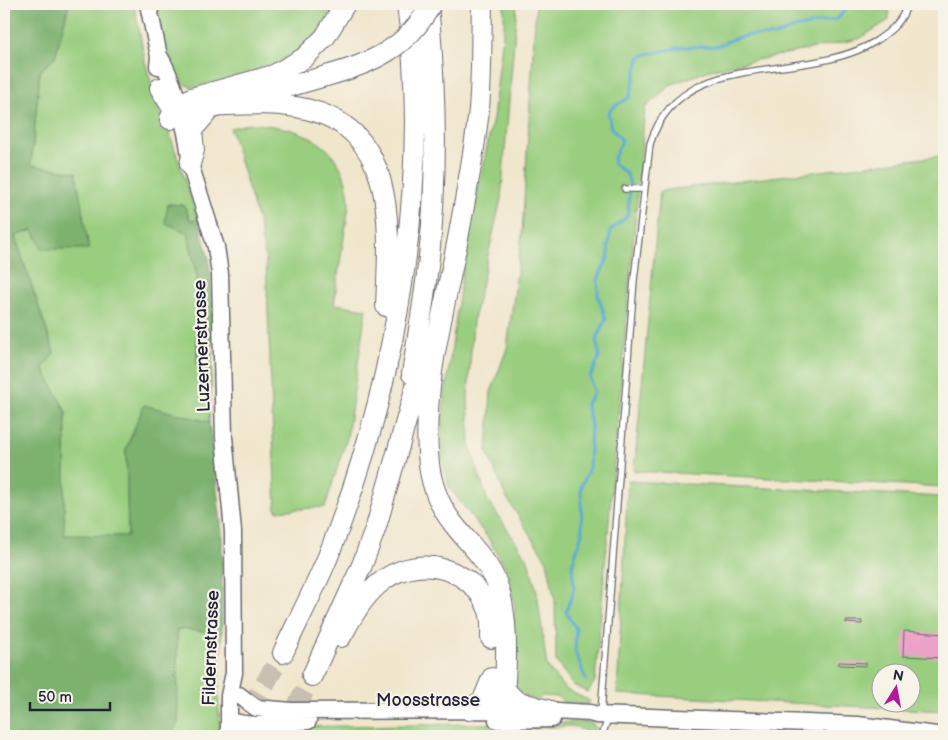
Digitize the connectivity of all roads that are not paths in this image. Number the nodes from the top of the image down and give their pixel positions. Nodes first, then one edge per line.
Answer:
1 (148, 4) edge
2 (345, 4) edge
3 (407, 4) edge
4 (430, 4) edge
5 (907, 4) edge
6 (482, 12) edge
7 (165, 83) junction
8 (218, 107) junction
9 (178, 108) junction
10 (190, 164) junction
11 (625, 189) dead end
12 (644, 189) junction
13 (374, 416) junction
14 (403, 435) junction
15 (234, 531) joint
16 (283, 653) tunnel mouth
17 (234, 673) junction
18 (498, 683) junction
19 (239, 695) junction
20 (469, 710) junction
21 (292, 711) junction
22 (551, 711) junction
23 (498, 713) junction
24 (602, 716) junction
25 (241, 728) edge
26 (602, 736) edge
27 (944, 736) edge

1 - 7 main road, Luzernerstrasse
2 - 9 highway
3 - 13 highway
4 - 8 highway, bridge
4 - 14 highway
5 - 12 lane
6 - 14 highway
6 - 18 highway
7 - 9 main road, Luzernerstrasse
7 - 9 highway
8 - 9 highway
8 - 10 highway
8 - 13 highway
9 - 10 main road, Luzernerstrasse
10 - 15 main road, Luzernerstrasse
11 - 12 lane
12 - 24 lane
13 - 16 highway
14 - 18 highway
15 - 17 main road, Fildernstrasse
17 - 19 main road
17 - 25 main road, Fildernstrasse
18 - 20 highway
18 - 22 highway
18 - 23 highway
19 - 21 main road, Moosstrasse
19 - 25 main road
20 - 21 main road, Moosstrasse
20 - 23 main road, Moosstrasse
21 - 25 main road, Moosstrasse
22 - 23 main road, Moosstrasse
22 - 24 main road, Moosstrasse
23 - 24 main road, Moosstrasse
23 - 25 main road, Moosstrasse
24 - 26 lane
24 - 27 main road, Moosstrasse

